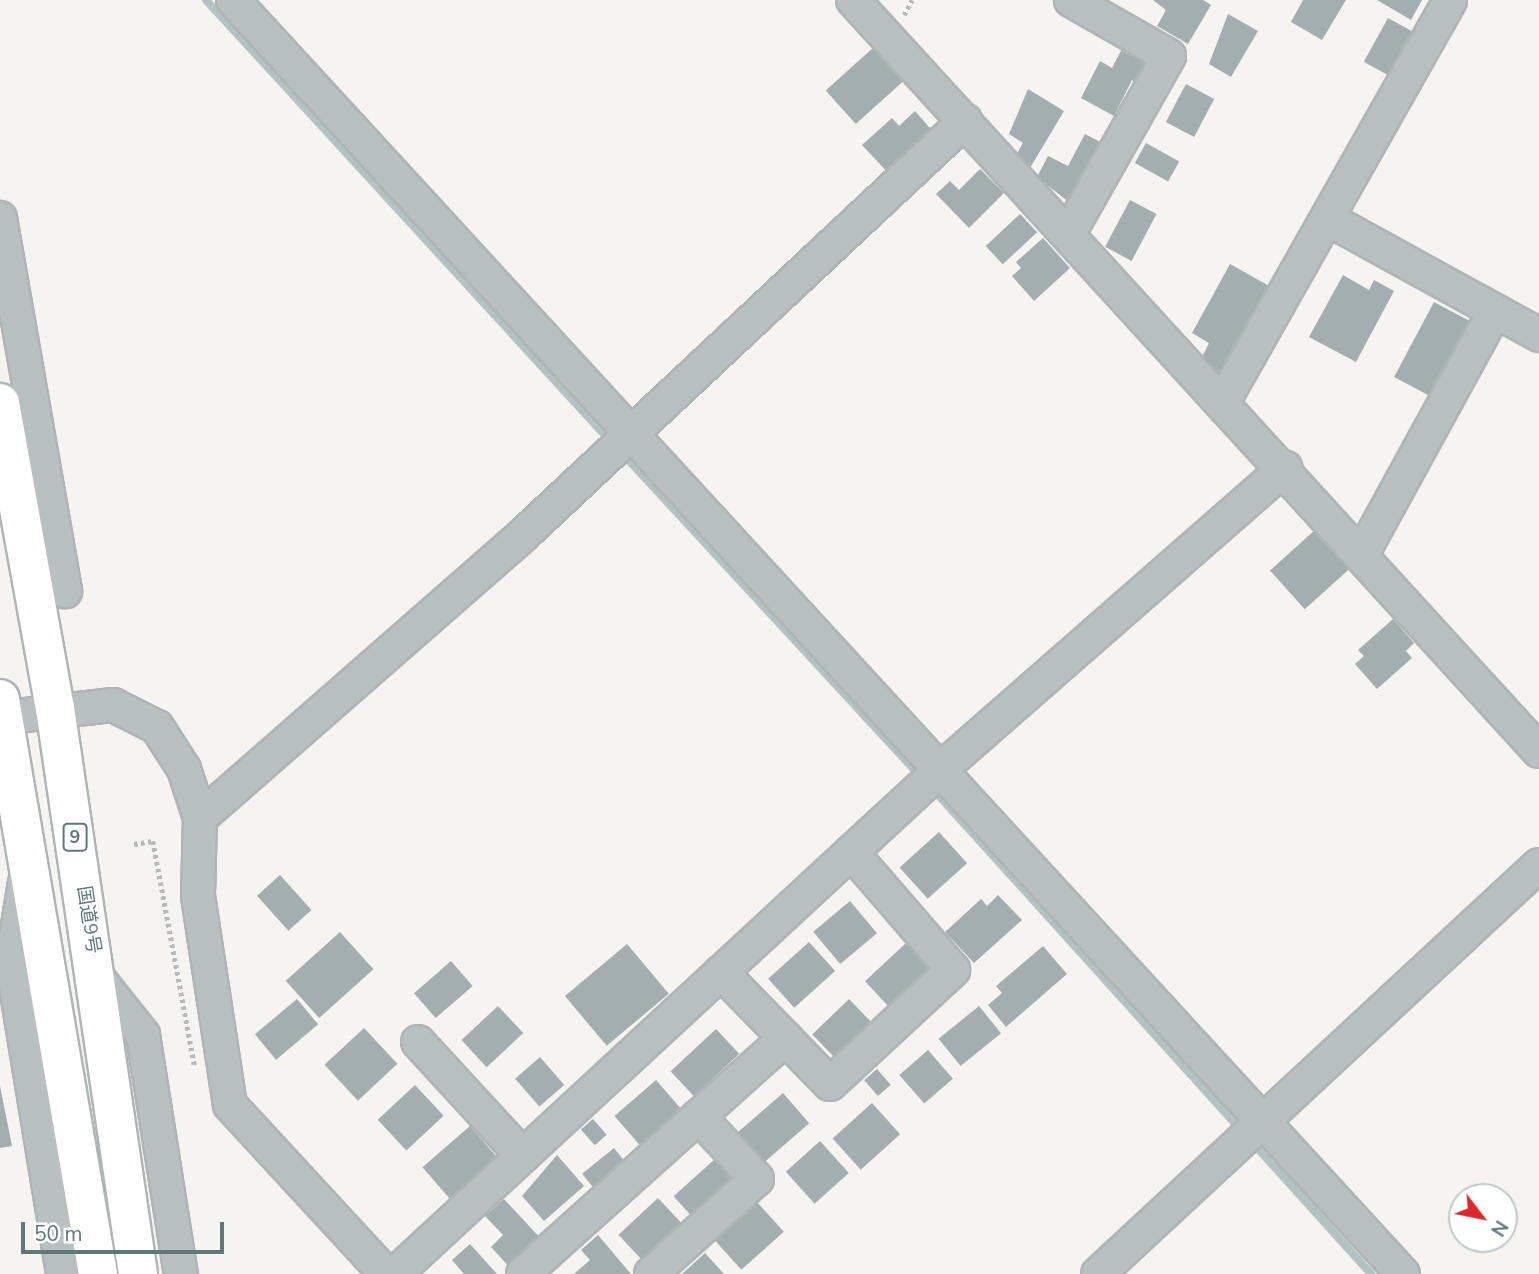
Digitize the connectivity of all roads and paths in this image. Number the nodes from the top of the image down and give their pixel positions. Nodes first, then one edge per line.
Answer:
1 (233, 0) edge
2 (853, 0) edge
3 (1071, 0) edge
4 (1450, 0) edge
5 (965, 121) junction
6 (0, 218) edge
7 (1328, 219) junction
8 (1069, 233) junction
9 (1494, 311) junction
10 (1539, 335) edge
11 (1224, 400) junction
12 (0, 403) edge
13 (631, 431) junction
14 (42, 457) junction
15 (1285, 468) junction
16 (20, 513) junction
17 (1362, 554) junction
18 (65, 591) dead end
19 (55, 708) junction
20 (1, 712) edge
21 (1539, 751) edge
22 (940, 770) junction
23 (200, 818) junction
24 (134, 844) dead end
25 (851, 852) junction
26 (1539, 865) edge
27 (27, 867) junction
28 (721, 972) junction
29 (97, 977) junction
30 (786, 1038) junction
31 (418, 1042) dead end
32 (223, 1061) junction
33 (698, 1116) junction
34 (1263, 1125) junction
35 (523, 1156) junction
36 (63, 1274) edge
37 (98, 1274) edge
38 (138, 1274) edge
39 (181, 1274) edge
40 (386, 1274) edge
41 (396, 1274) edge
42 (523, 1274) edge
43 (651, 1274) edge
44 (1098, 1274) edge
45 (1403, 1274) edge

1 - 13 street
2 - 5 street
3 - 8 street
4 - 7 street
5 - 8 street
5 - 13 street
6 - 14 street
7 - 9 street
7 - 11 street
8 - 11 street
9 - 10 street
9 - 17 street
11 - 15 street
12 - 16 highway, 国道9号 / 9
13 - 22 street
13 - 23 street
14 - 16 street
14 - 18 street
15 - 17 street
15 - 22 street
16 - 19 highway, 国道9号 / 9
17 - 21 street
19 - 20 street
19 - 23 street
19 - 29 highway, 国道9号 / 9
20 - 27 highway
22 - 25 street
22 - 34 street
23 - 32 street
24 - 32 path
25 - 28 street
25 - 30 street
26 - 34 street
27 - 36 street
27 - 37 highway
28 - 30 street
28 - 35 street
29 - 38 highway, 国道9号 / 9
29 - 39 street
30 - 33 street
31 - 35 street
32 - 40 street
33 - 42 street
33 - 43 street
34 - 44 street
34 - 45 street
35 - 41 street

